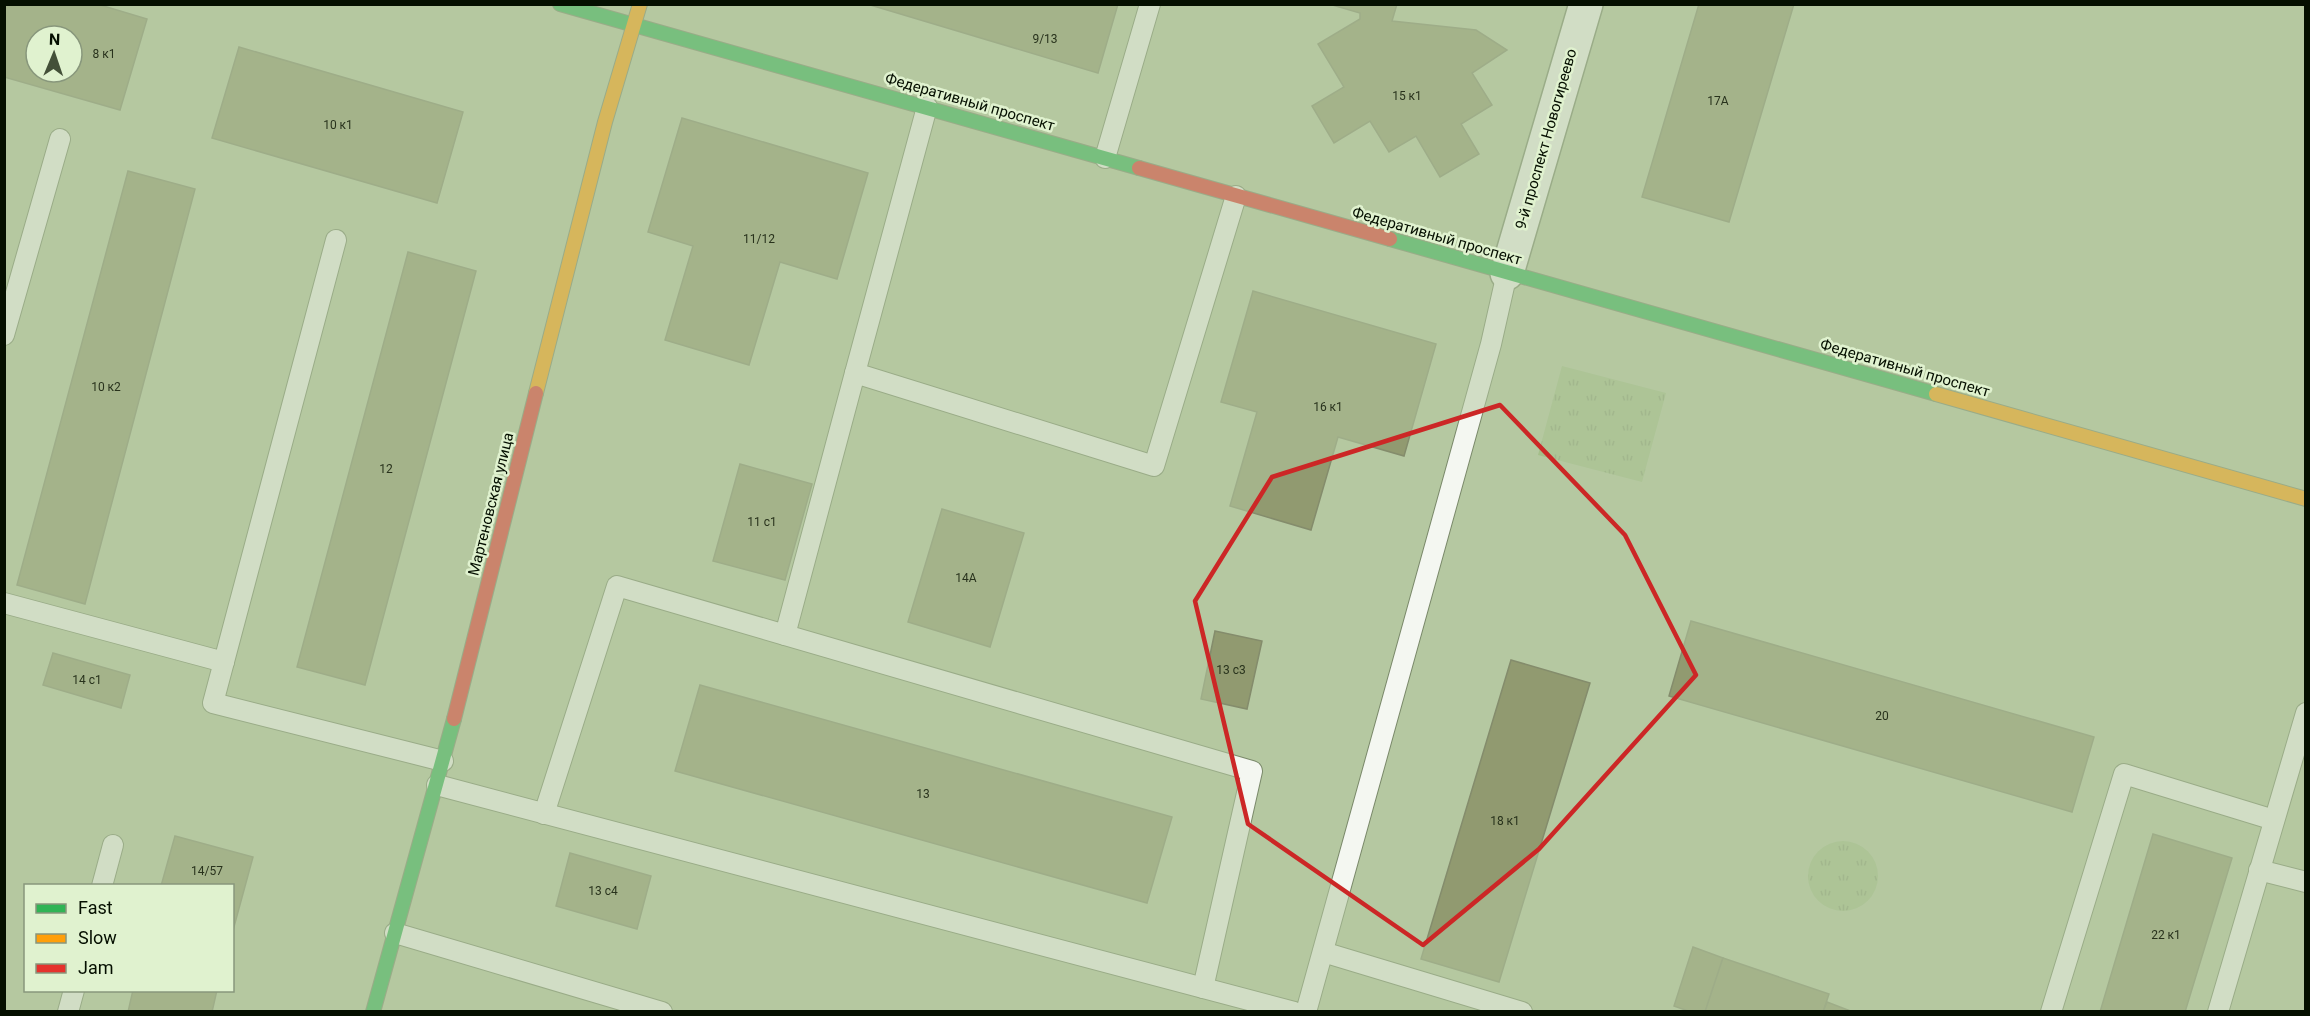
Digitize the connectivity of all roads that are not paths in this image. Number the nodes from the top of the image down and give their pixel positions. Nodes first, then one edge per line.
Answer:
1 (560, 4) edge
2 (640, 4) edge
3 (1150, 4) edge
4 (1586, 4) edge
5 (634, 25) junction
6 (927, 107) junction
7 (60, 139) dead end
8 (1105, 158) junction
9 (1236, 196) junction
10 (336, 240) dead end
11 (1507, 273) junction
12 (4, 335) edge
13 (855, 373) junction
14 (2306, 499) edge
15 (4, 603) edge
16 (785, 635) junction
17 (224, 662) junction
18 (2306, 713) edge
19 (443, 761) junction
20 (437, 786) junction
21 (544, 814) junction
22 (2274, 820) junction
23 (113, 845) dead end
24 (2259, 870) junction
25 (2306, 882) edge
26 (102, 884) edge
27 (395, 933) junction
28 (1323, 952) junction
29 (1203, 988) junction
30 (73, 992) edge
31 (68, 1011) edge
32 (373, 1011) edge
33 (662, 1011) edge
34 (1294, 1011) edge
35 (1306, 1011) edge
36 (1522, 1011) edge
37 (2051, 1011) edge
38 (2218, 1011) edge

1 - 5 street, Федеративный проспект
2 - 5 street, Мартеновская улица
3 - 8 lane
4 - 11 street, 9-й проспект Новогиреево
5 - 6 street, Федеративный проспект
5 - 19 street, Мартеновская улица
6 - 8 street, Федеративный проспект
6 - 13 lane
7 - 12 lane
8 - 9 street, Федеративный проспект
9 - 11 street, Федеративный проспект
9 - 13 lane
10 - 17 lane
11 - 14 street, Федеративный проспект
11 - 28 lane
13 - 16 lane
15 - 17 lane
16 - 21 lane
16 - 29 lane
17 - 19 lane
18 - 22 lane
19 - 20 street, Мартеновская улица
20 - 21 lane
20 - 27 street, Мартеновская улица
21 - 29 lane
22 - 24 lane
22 - 37 lane
23 - 26 lane
24 - 25 lane
24 - 38 lane
27 - 32 street, Мартеновская улица
27 - 33 lane
28 - 35 lane
28 - 36 lane
29 - 34 lane
30 - 31 lane

